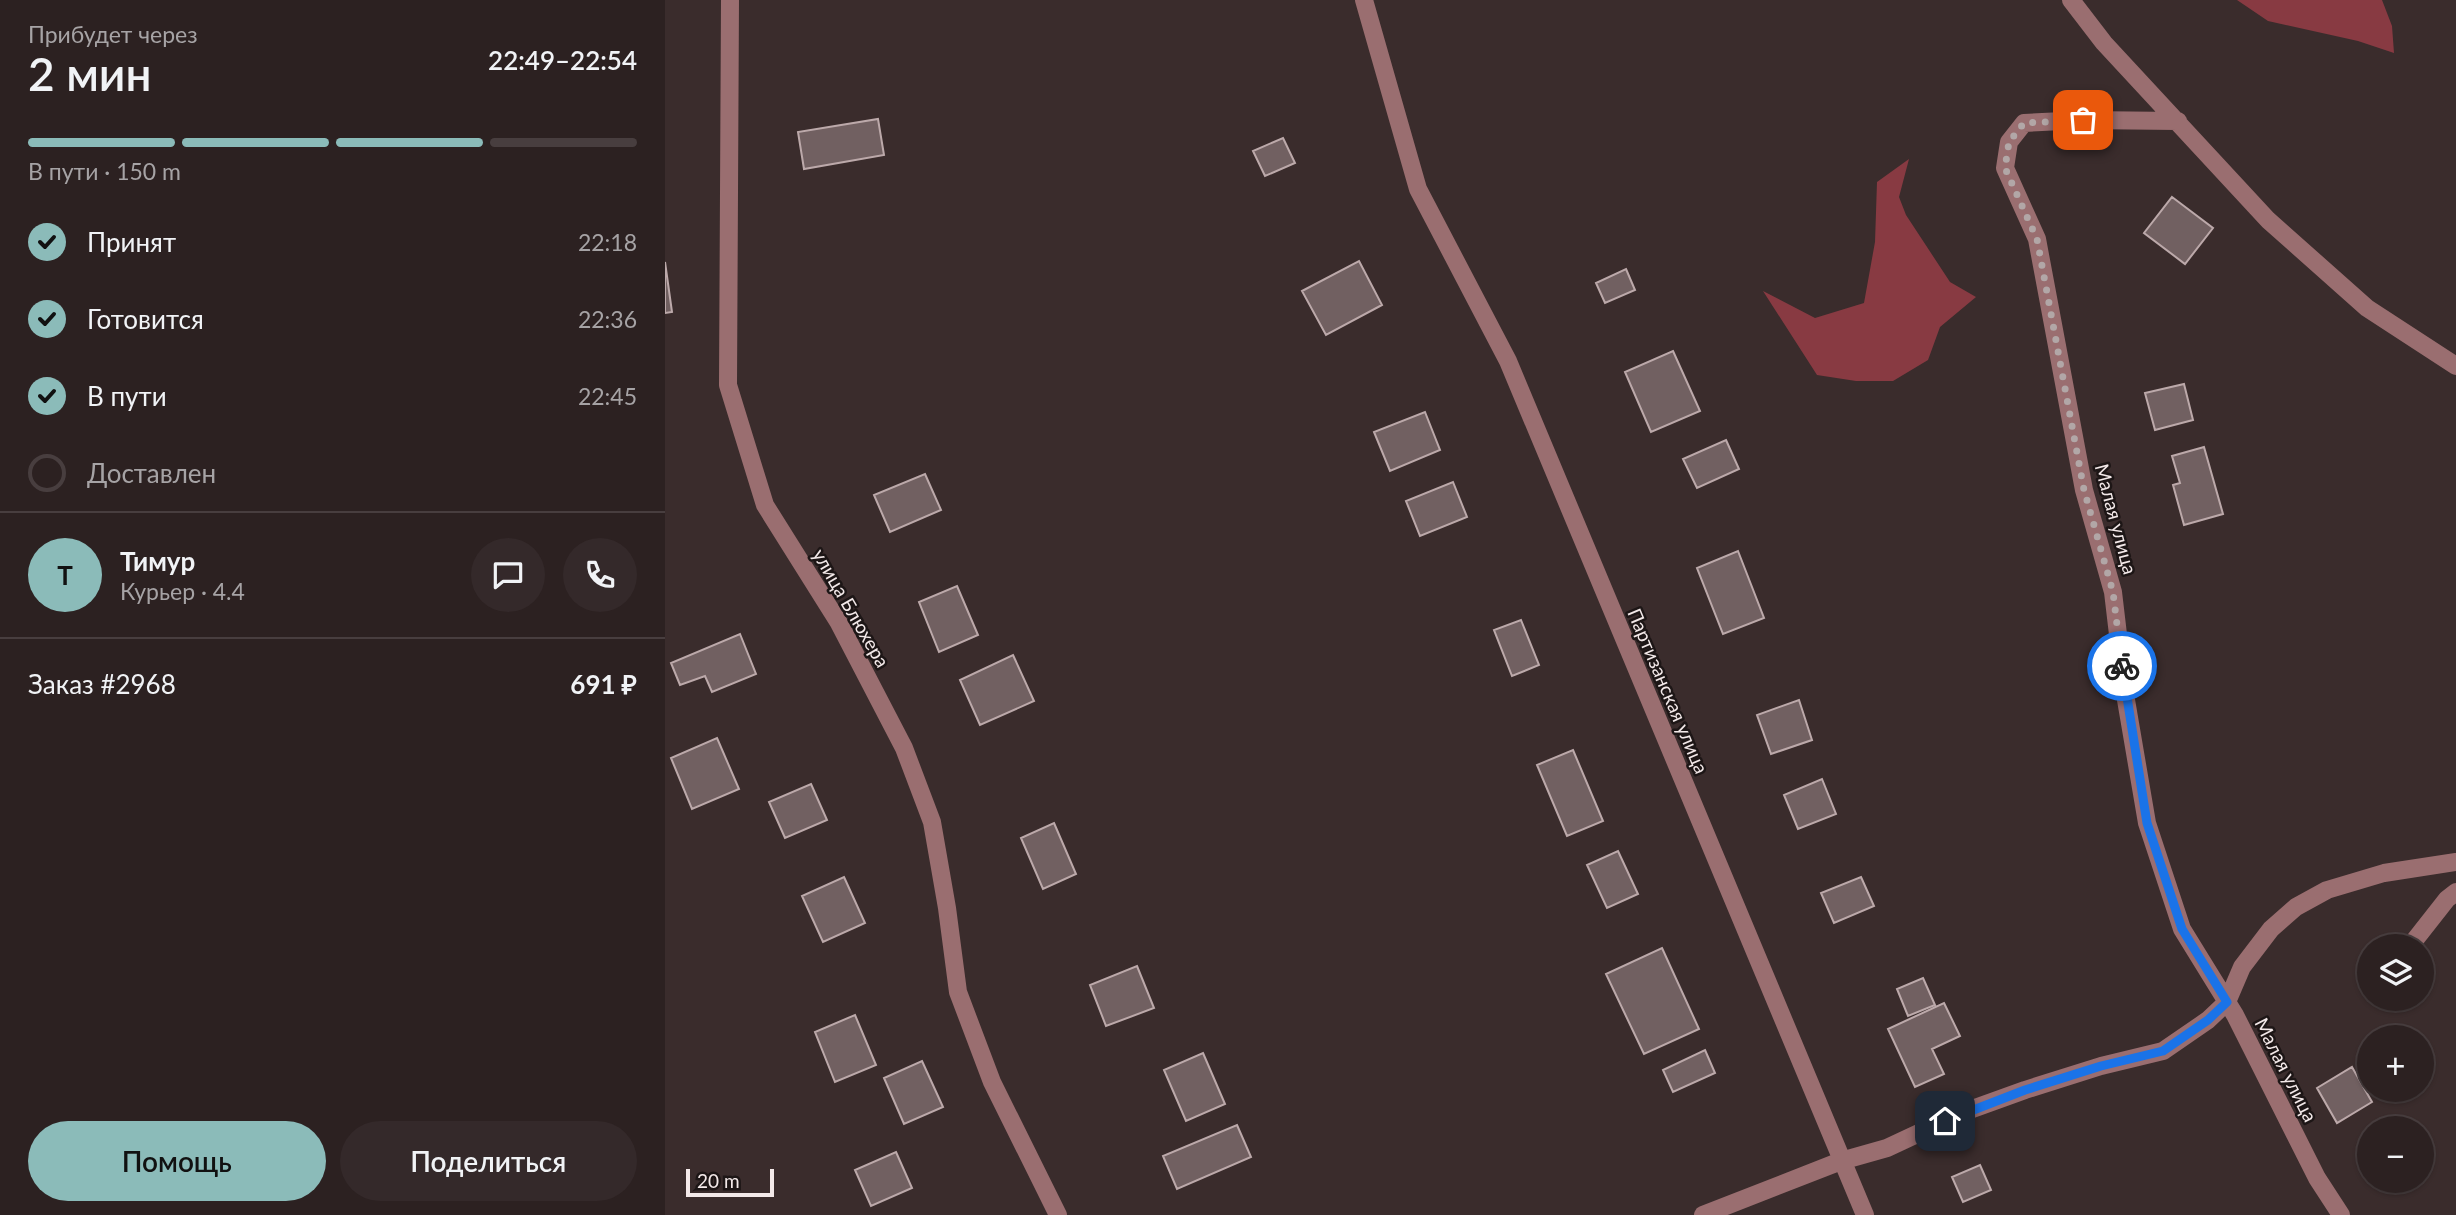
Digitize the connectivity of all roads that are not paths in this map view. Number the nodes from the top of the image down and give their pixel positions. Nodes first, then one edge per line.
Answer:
1 (730, 0) edge
2 (1364, 0) edge
3 (2071, 0) edge
4 (2178, 121) junction
5 (2456, 366) edge
6 (2456, 862) edge
7 (2456, 892) edge
8 (2419, 934) edge
9 (2227, 1002) junction
10 (1841, 1161) junction
11 (1058, 1215) edge
12 (1703, 1215) edge
13 (1865, 1215) edge
14 (2341, 1215) edge

1 - 11 street, улица Блюхера
2 - 10 street, Партизанская улица
3 - 4 street
4 - 5 street
4 - 9 street, Малая улица
6 - 9 street
7 - 8 street
9 - 10 street
9 - 14 street, Малая улица
10 - 12 street
10 - 13 street, Партизанская улица

